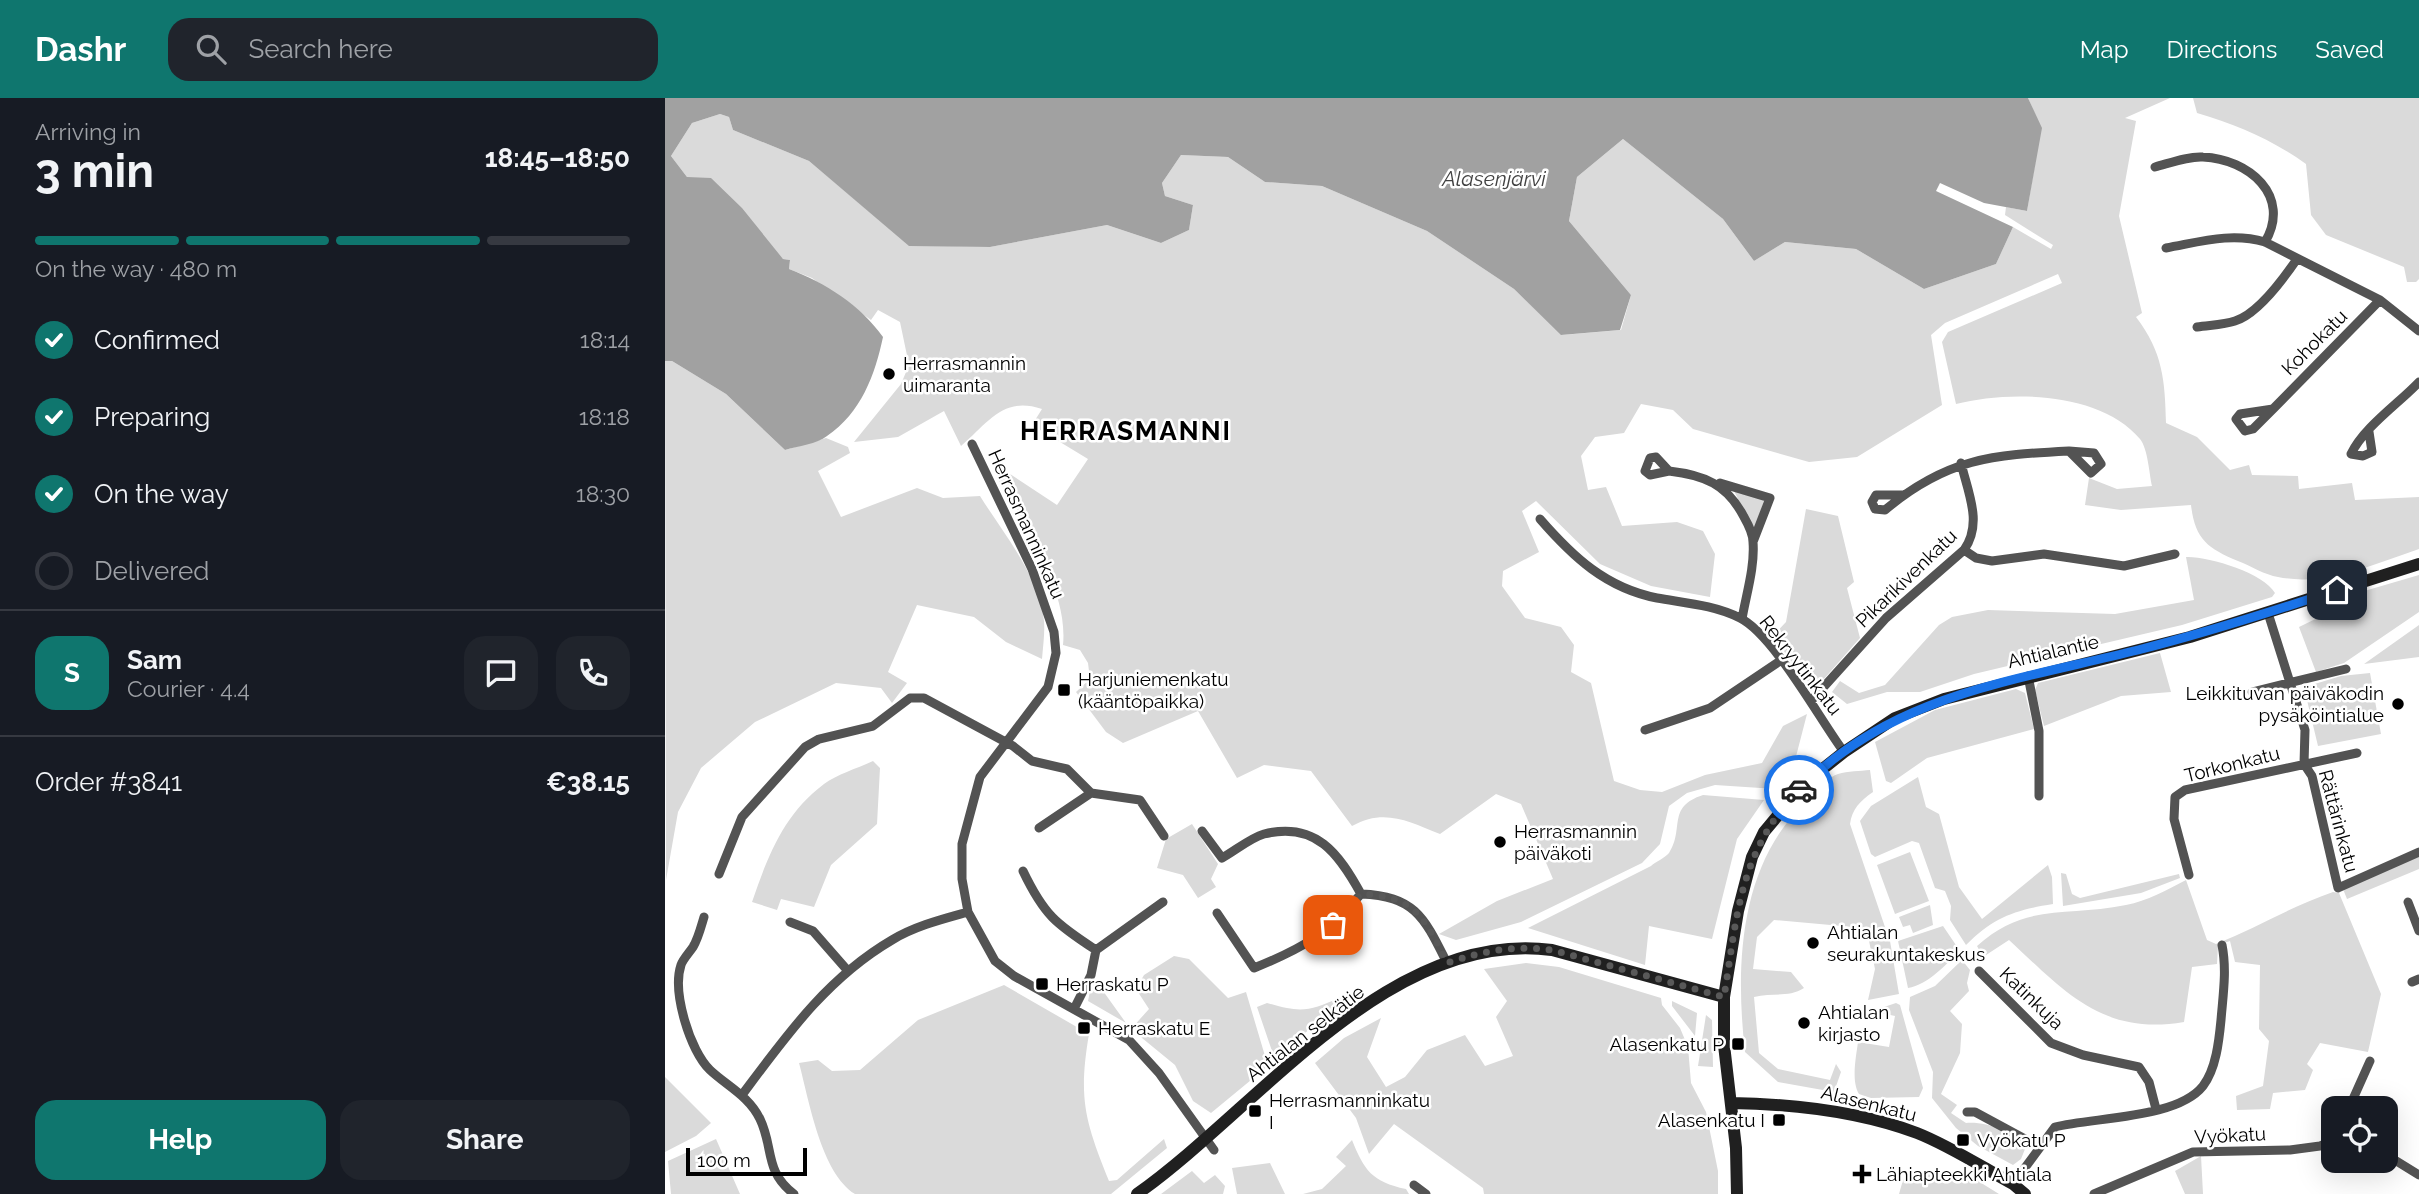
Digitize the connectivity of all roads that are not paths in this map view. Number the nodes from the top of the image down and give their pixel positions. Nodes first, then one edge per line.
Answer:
1 (2155, 167) dead end
2 (2265, 242) junction
3 (2166, 248) dead end
4 (2297, 259) junction
5 (2379, 300) junction
6 (2197, 327) dead end
7 (2419, 331) edge
8 (2419, 382) edge
9 (2273, 409) dead end
10 (2369, 432) dead end
11 (972, 444) dead end
12 (2069, 451) dead end
13 (1961, 463) junction
14 (1669, 471) dead end
15 (1718, 483) junction
16 (1903, 495) dead end
17 (1540, 519) dead end
18 (1753, 542) junction
19 (1964, 550) junction
20 (2175, 554) dead end
21 (2419, 564) edge
22 (2268, 613) junction
23 (1742, 619) junction
24 (1780, 661) junction
25 (2346, 668) dead end
26 (2028, 676) junction
27 (2292, 683) junction
28 (2252, 692) dead end
29 (1811, 701) junction
30 (1645, 730) dead end
31 (1005, 742) junction
32 (1844, 752) junction
33 (2357, 752) dead end
34 (2304, 764) junction
35 (1091, 793) junction
36 (2039, 796) dead end
37 (1039, 828) dead end
38 (1202, 831) dead end
39 (1164, 836) dead end
40 (2419, 852) edge
41 (1023, 871) dead end
42 (719, 874) dead end
43 (2189, 875) dead end
44 (1361, 894) junction
45 (1163, 902) dead end
46 (2407, 902) dead end
47 (968, 912) junction
48 (1217, 913) dead end
49 (704, 917) dead end
50 (790, 922) dead end
51 (2419, 931) edge
52 (2222, 946) dead end
53 (1096, 950) junction
54 (1447, 963) junction
55 (848, 971) junction
56 (1979, 971) dead end
57 (1724, 997) junction
58 (1074, 1009) junction
59 (2370, 1061) dead end
60 (742, 1095) junction
61 (2354, 1096) edge
62 (1731, 1102) junction
63 (2156, 1109) junction
64 (1967, 1112) dead end
65 (1206, 1137) junction
66 (2038, 1146) junction
67 (2321, 1146) edge
68 (1214, 1150) dead end
69 (2398, 1162) edge
70 (2419, 1175) edge
71 (2013, 1184) junction
72 (1414, 1185) dead end
73 (794, 1194) edge
74 (1137, 1194) edge
75 (1426, 1194) edge
76 (1737, 1194) edge
77 (2025, 1194) edge
78 (2094, 1194) edge

1 - 2 street
2 - 3 street
2 - 4 street
4 - 5 street
4 - 6 street
5 - 7 street
5 - 9 street, Kohokatu
8 - 10 street
11 - 31 street, Herrasmanninkatu
12 - 13 street
13 - 16 street
13 - 19 street, Pikarikivenkatu
14 - 15 street
15 - 18 street
15 - 18 street
17 - 23 street, Rekryytinkatu
18 - 23 street
19 - 20 street
19 - 29 street, Pikarikivenkatu
21 - 22 main road, Ahtialantie
22 - 26 main road, Ahtialantie
22 - 27 street, Torkonkatu
23 - 24 street, Rekryytinkatu
24 - 29 street, Rekryytinkatu
24 - 30 street
25 - 27 street
26 - 32 main road, Ahtialantie
26 - 36 street
27 - 28 street
27 - 34 street, Torkonkatu
29 - 32 street, Rekryytinkatu
31 - 35 street
31 - 42 street
31 - 47 street, Herrasmanninkatu
32 - 57 main road, Ahtialantie
33 - 34 street
34 - 40 street, Rättärinkatu
34 - 43 street, Torkonkatu
35 - 37 street
35 - 39 street
38 - 44 street
41 - 53 street
44 - 48 street
44 - 54 street
45 - 53 street
46 - 51 street
47 - 55 street
47 - 58 street, Herrasmanninkatu
49 - 60 street
50 - 55 street
52 - 63 street
53 - 58 street
54 - 57 main road, Ahtialan selkätie
54 - 65 main road, Ahtialan selkätie
55 - 60 street
56 - 63 street, Katinkuja
57 - 62 main road, Ahtialantie
58 - 65 street, Herrasmanninkatu
59 - 61 street
60 - 73 street
62 - 71 main road, Alasenkatu
62 - 76 main road, Ahtialantie
63 - 66 street
64 - 66 street
65 - 68 street, Herrasmanninkatu
65 - 74 main road, Ahtialan selkätie
66 - 71 street
67 - 78 street, Vyökatu
69 - 70 street
71 - 77 main road, Alasenkatu
72 - 75 street

